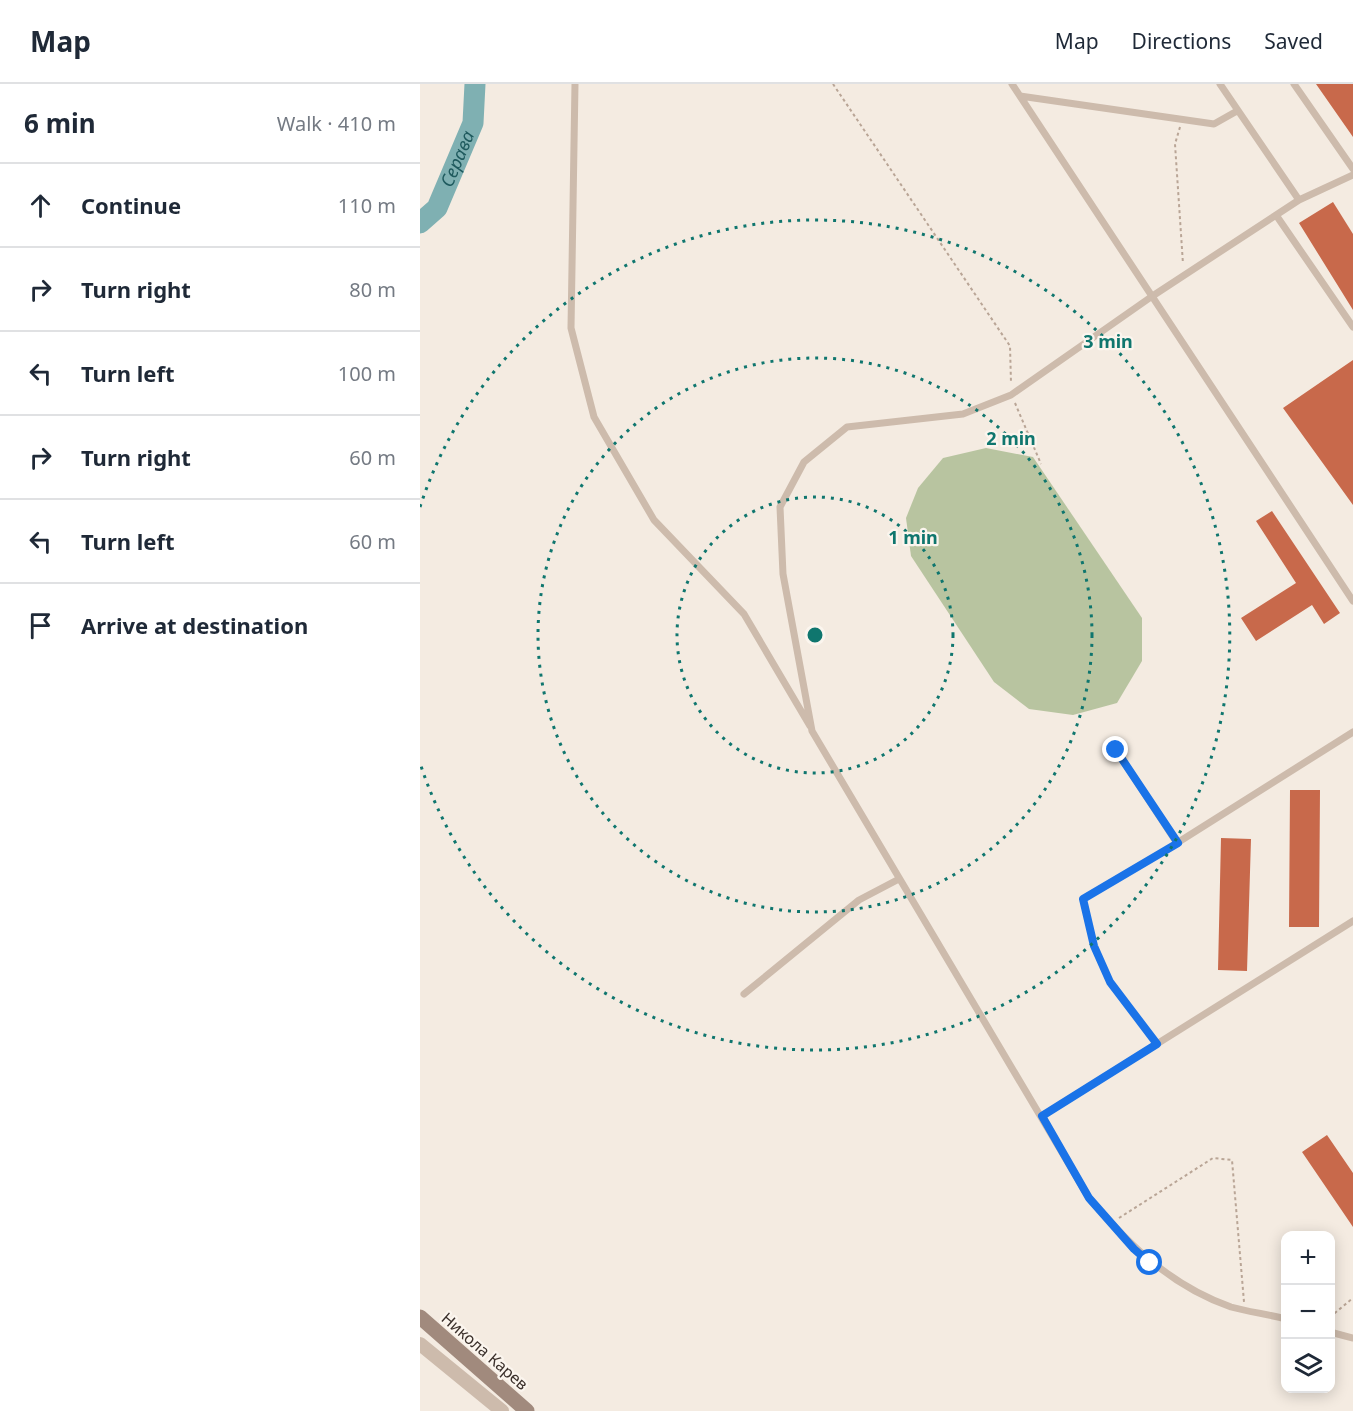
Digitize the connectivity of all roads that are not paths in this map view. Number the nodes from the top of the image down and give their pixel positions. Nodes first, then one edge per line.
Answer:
1 (575, 84) edge
2 (1012, 84) edge
3 (1220, 84) edge
4 (1294, 84) edge
5 (1020, 96) junction
6 (1238, 111) junction
7 (1353, 169) edge
8 (1353, 175) edge
9 (1299, 200) junction
10 (1276, 215) junction
11 (1151, 297) junction
12 (1353, 327) edge
13 (1353, 601) edge
14 (812, 731) junction
15 (1353, 732) edge
16 (1116, 750) dead end
17 (899, 879) junction
18 (1353, 921) edge
19 (744, 994) dead end
20 (1042, 1116) junction
21 (420, 1317) edge
22 (1281, 1318) edge
23 (1335, 1333) edge
24 (1353, 1338) edge
25 (420, 1344) edge
26 (502, 1411) edge
27 (527, 1411) edge

1 - 14 lane
2 - 5 lane
3 - 6 lane
4 - 7 lane
5 - 6 lane
5 - 11 lane
6 - 9 lane
8 - 9 lane
9 - 10 lane
10 - 11 lane
10 - 12 lane
11 - 13 lane
11 - 14 lane
14 - 17 lane
15 - 16 lane
17 - 19 lane
17 - 20 lane
18 - 20 lane
20 - 22 lane
21 - 27 street, Никола Карев
23 - 24 lane
25 - 26 street

